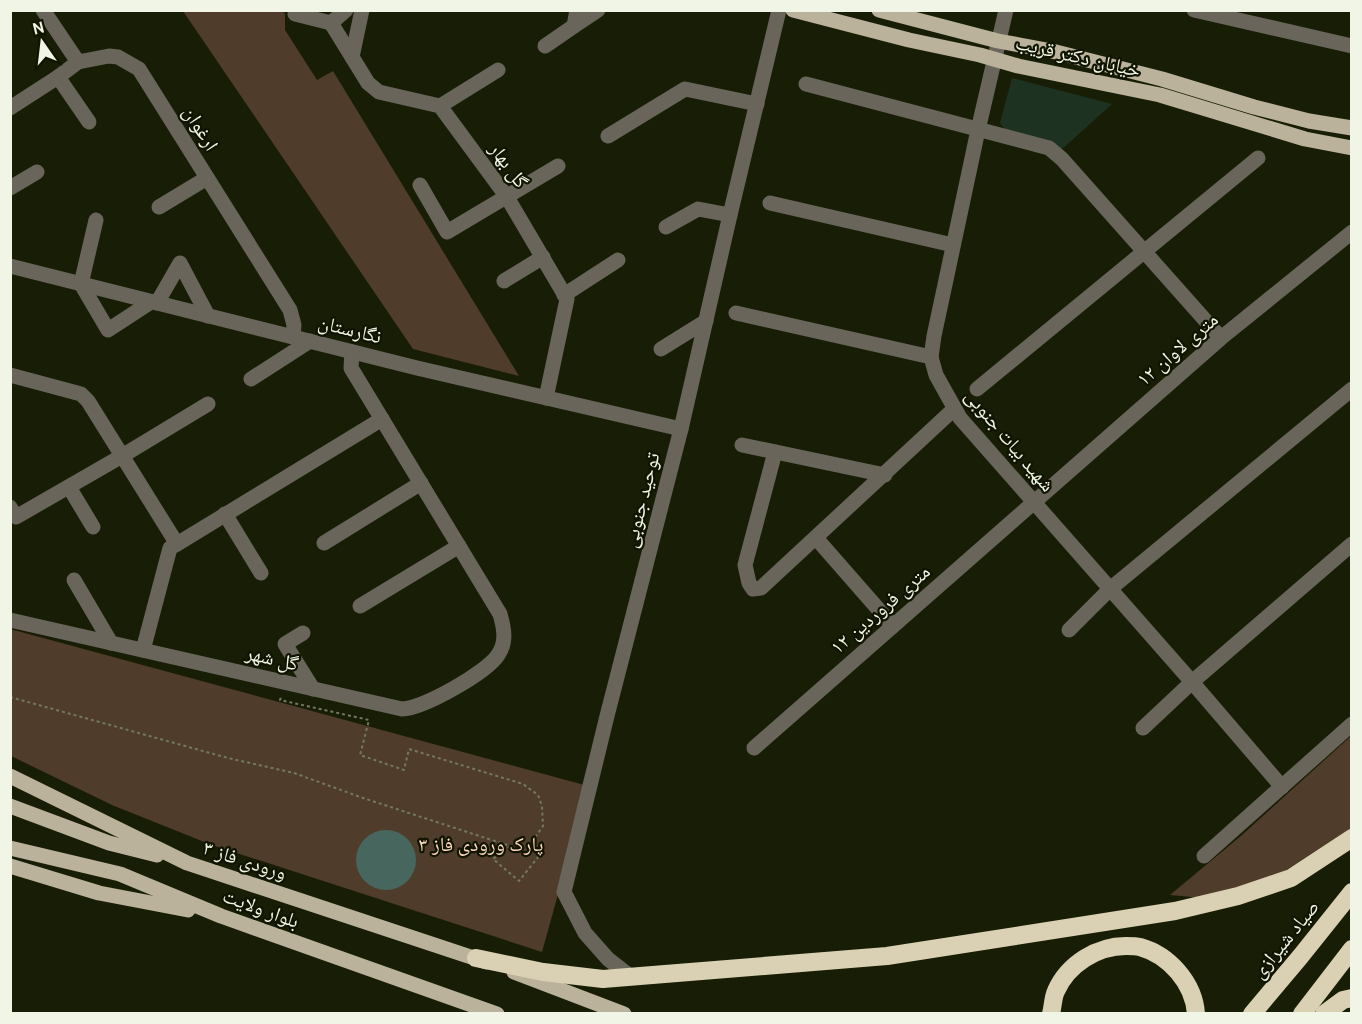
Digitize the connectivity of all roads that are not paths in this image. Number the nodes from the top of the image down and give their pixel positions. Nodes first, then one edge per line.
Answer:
1 (43, 10) edge
2 (346, 10) edge
3 (362, 10) edge
4 (577, 10) edge
5 (598, 10) edge
6 (779, 10) edge
7 (793, 10) edge
8 (879, 10) edge
9 (1006, 10) edge
10 (1194, 10) edge
11 (295, 14) dead end
12 (331, 23) junction
13 (574, 26) junction
14 (998, 41) junction
15 (545, 46) dead end
16 (1352, 46) edge
17 (352, 57) junction
18 (996, 59) junction
19 (78, 62) junction
20 (498, 70) dead end
21 (58, 77) junction
22 (806, 84) dead end
23 (757, 104) junction
24 (440, 106) junction
25 (10, 108) edge
26 (89, 122) dead end
27 (1352, 128) edge
28 (978, 130) junction
29 (608, 136) dead end
30 (1352, 148) edge
31 (1258, 158) dead end
32 (558, 166) dead end
33 (37, 172) dead end
34 (207, 178) junction
35 (420, 185) dead end
36 (10, 188) edge
37 (507, 197) junction
38 (770, 203) dead end
39 (159, 207) dead end
40 (730, 215) junction
41 (96, 220) dead end
42 (666, 227) dead end
43 (1352, 232) edge
44 (953, 245) junction
45 (1143, 251) junction
46 (543, 257) junction
47 (618, 260) dead end
48 (10, 266) edge
49 (504, 281) dead end
50 (81, 284) junction
51 (564, 295) junction
52 (154, 302) junction
53 (735, 313) dead end
54 (207, 316) junction
55 (706, 321) junction
56 (293, 337) junction
57 (1221, 338) junction
58 (310, 341) junction
59 (661, 349) dead end
60 (352, 351) junction
61 (931, 357) junction
62 (10, 375) edge
63 (250, 379) dead end
64 (978, 389) dead end
65 (1352, 389) edge
66 (546, 398) junction
67 (208, 404) dead end
68 (954, 409) junction
69 (382, 419) junction
70 (681, 429) junction
71 (742, 445) dead end
72 (775, 452) junction
73 (122, 456) junction
74 (885, 474) junction
75 (421, 483) junction
76 (69, 487) junction
77 (1034, 502) junction
78 (10, 507) edge
79 (225, 514) junction
80 (93, 527) dead end
81 (816, 538) junction
82 (324, 543) dead end
83 (177, 544) junction
84 (1352, 544) edge
85 (459, 546) junction
86 (261, 573) dead end
87 (74, 580) dead end
88 (1110, 589) junction
89 (360, 606) dead end
90 (10, 620) edge
91 (893, 626) junction
92 (1069, 630) dead end
93 (303, 633) dead end
94 (111, 643) junction
95 (142, 650) junction
96 (1192, 682) junction
97 (313, 689) junction
98 (1352, 724) edge
99 (1143, 728) dead end
100 (754, 748) dead end
101 (10, 776) edge
102 (1282, 788) junction
103 (10, 806) edge
104 (1352, 838) edge
105 (10, 848) edge
106 (1204, 856) dead end
107 (187, 863) junction
108 (10, 866) edge
109 (1352, 892) edge
110 (221, 916) junction
111 (1352, 950) edge
112 (476, 958) junction
113 (631, 977) junction
114 (1352, 998) edge
115 (497, 1014) edge
116 (624, 1014) edge
117 (1051, 1014) edge
118 (1196, 1014) edge
119 (1252, 1014) edge
120 (1302, 1014) edge
121 (1324, 1014) edge

1 - 19 street
2 - 12 street
3 - 17 street
4 - 13 street
5 - 13 street
6 - 23 street, توحید جنوبی
7 - 18 main road, خیابان دکتر قریب
8 - 14 main road, خیابان دکتر قریب
9 - 14 street, شهید بیات جنوبی
10 - 16 street
11 - 12 street
12 - 17 street
13 - 15 street
14 - 18 street, شهید بیات جنوبی
14 - 27 main road, خیابان دکتر قریب
17 - 24 street
18 - 28 street, شهید بیات جنوبی
18 - 30 main road, خیابان دکتر قریب
19 - 21 street, ارغوان
19 - 34 street, ارغوان
20 - 24 street
21 - 25 street, ارغوان
21 - 26 street
22 - 28 street
23 - 29 street
23 - 40 street, توحید جنوبی
24 - 37 street, گل بهار
28 - 44 street, شهید بیات جنوبی
28 - 45 street
31 - 45 street
32 - 37 street
33 - 36 street
34 - 39 street
34 - 56 street, ارغوان
35 - 37 street
37 - 46 street, گل بهار
38 - 44 street
40 - 42 street
40 - 55 street, توحید جنوبی
41 - 50 street
43 - 57 street, ۱۲ متری لاوان
44 - 61 street, شهید بیات جنوبی
45 - 57 street
45 - 64 street
46 - 49 street
46 - 51 street, گل بهار
47 - 51 street
48 - 50 street, نگارستان
50 - 52 street, نگارستان
50 - 52 street
51 - 66 street
52 - 54 street, نگارستان
52 - 54 street
53 - 61 street
54 - 56 street, نگارستان
55 - 59 street
55 - 70 street, توحید جنوبی
56 - 58 street, نگارستان
57 - 77 street, ۱۲ متری لاوان
58 - 60 street, نگارستان
58 - 63 street
60 - 66 street, نگارستان
60 - 69 street
61 - 68 street, شهید بیات جنوبی
62 - 73 street
65 - 88 street
66 - 70 street, نگارستان
67 - 73 street
68 - 74 street
68 - 77 street, شهید بیات جنوبی
69 - 75 street
69 - 79 street
70 - 113 street, توحید جنوبی
71 - 72 street
72 - 74 street
72 - 81 street
73 - 76 street
73 - 83 street
74 - 81 street
75 - 82 street
75 - 85 street
76 - 78 street
76 - 80 street
77 - 88 street, شهید بیات جنوبی
77 - 91 street, ۱۲ متری فروردین
79 - 83 street
79 - 86 street
81 - 91 street
83 - 95 street
84 - 96 street
85 - 89 street
85 - 97 street, گل شهر
87 - 94 street
88 - 92 street
88 - 96 street, شهید بیات جنوبی
90 - 94 street, گل شهر
91 - 100 street, ۱۲ متری فروردین
93 - 97 street
94 - 95 street, گل شهر
95 - 97 street, گل شهر
96 - 99 street
96 - 102 street, شهید بیات جنوبی
98 - 102 street
101 - 107 main road, ورودی فاز ۳
102 - 106 street
103 - 107 main road
104 - 113 highway
105 - 110 main road, بلوار ولایت
107 - 112 main road, ورودی فاز ۳
108 - 110 main road
109 - 119 highway, صیاد شیرازی
110 - 115 main road, بلوار ولایت
111 - 120 highway
112 - 113 highway
112 - 116 main road
114 - 121 highway
117 - 118 highway

